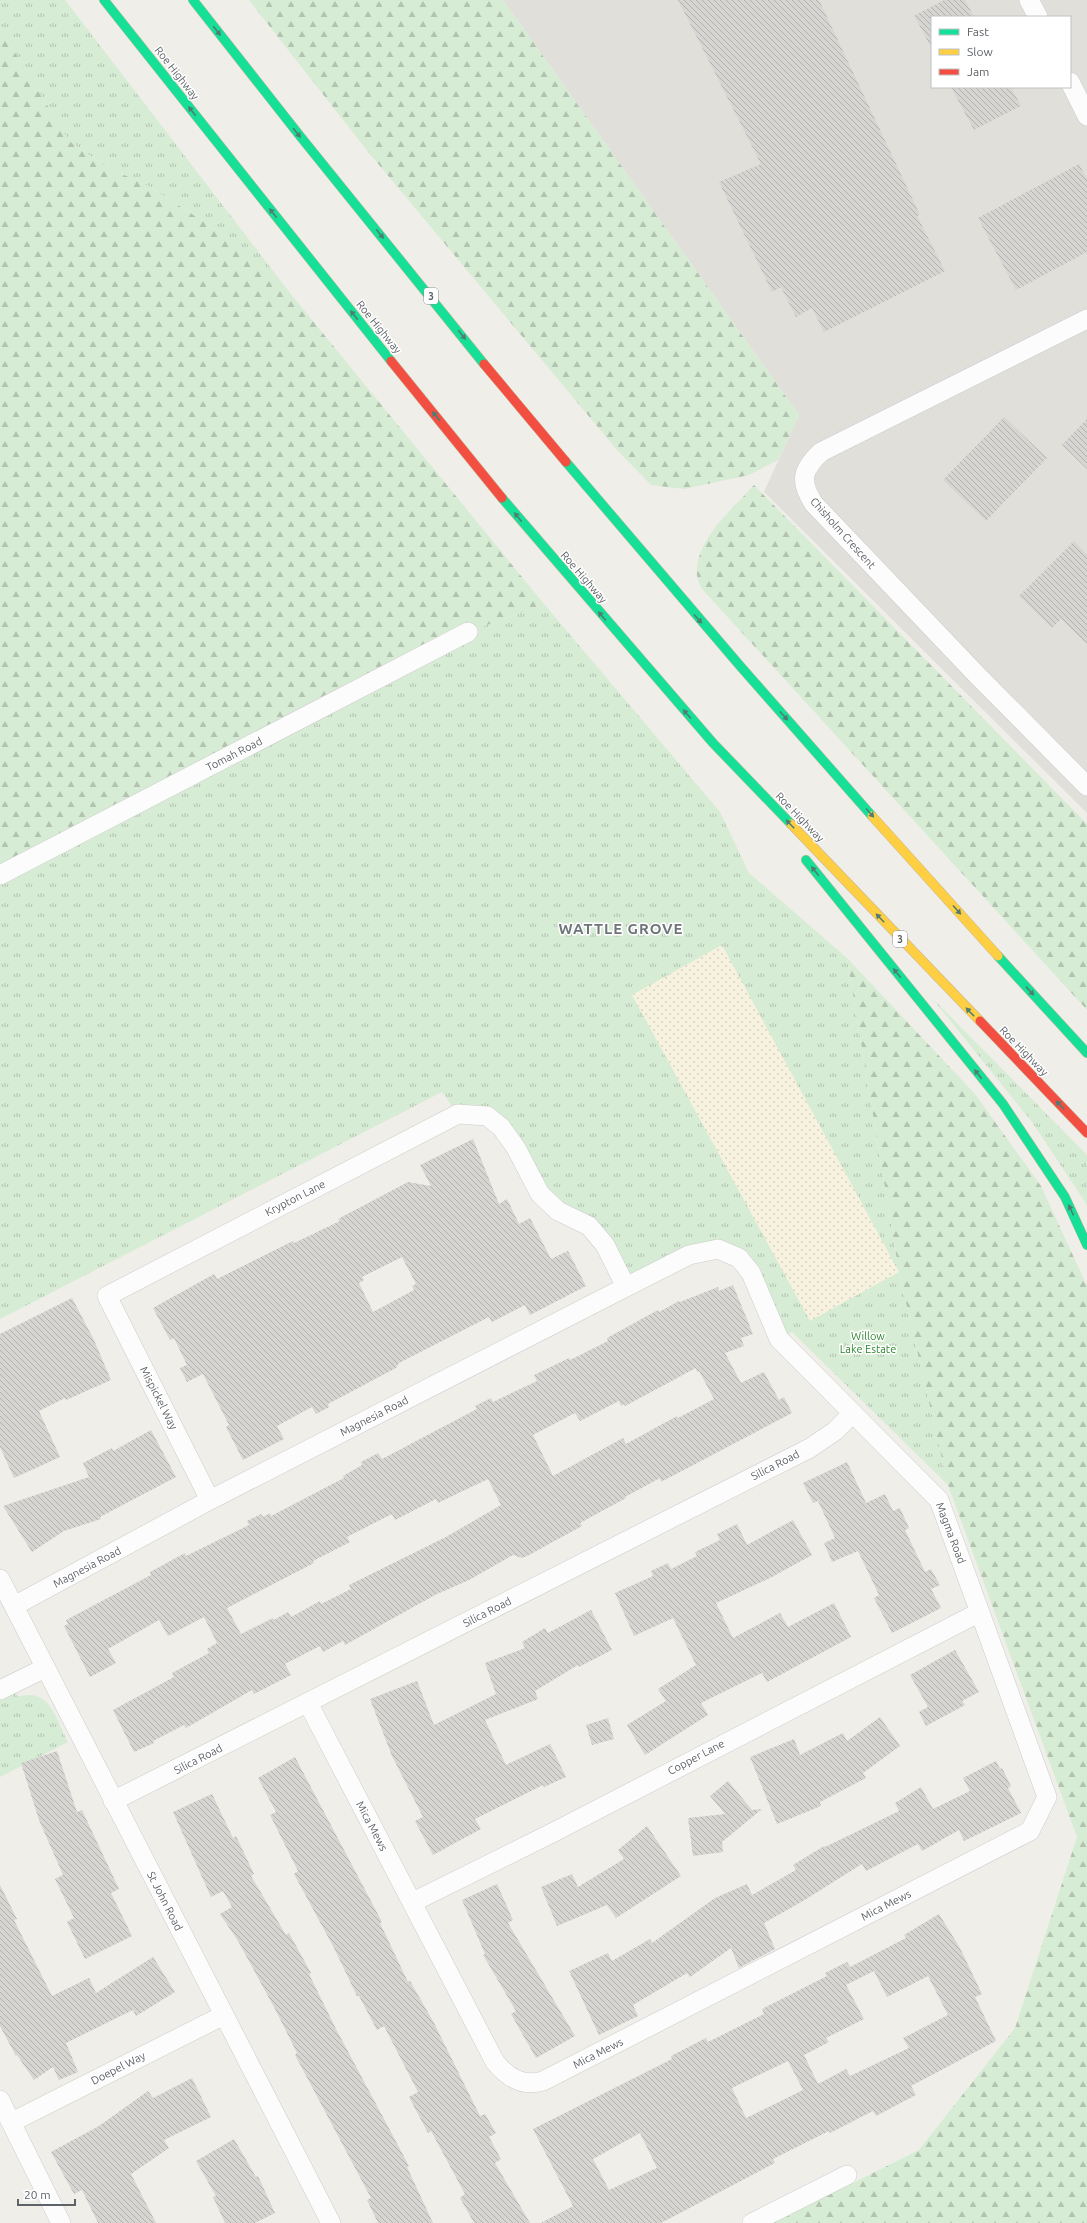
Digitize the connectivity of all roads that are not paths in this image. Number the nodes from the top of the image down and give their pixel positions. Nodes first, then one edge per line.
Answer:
1 (104, 0) edge
2 (193, 0) edge
3 (1029, 0) edge
4 (1037, 16) edge
5 (1071, 84) edge
6 (1087, 116) edge
7 (1087, 319) edge
8 (468, 632) dead end
9 (712, 744) junction
10 (1087, 786) edge
11 (777, 823) dead end
12 (802, 854) dead end
13 (0, 876) edge
14 (1087, 1053) edge
15 (1087, 1133) edge
16 (1087, 1245) edge
17 (739, 1258) joint
18 (626, 1287) junction
19 (107, 1296) joint
20 (853, 1413) junction
21 (210, 1500) junction
22 (0, 1579) edge
23 (14, 1606) junction
24 (980, 1612) junction
25 (45, 1668) junction
26 (0, 1690) edge
27 (308, 1703) junction
28 (1047, 1797) joint
29 (114, 1801) junction
30 (412, 1902) junction
31 (224, 2015) junction
32 (0, 2100) edge
33 (12, 2122) junction
34 (847, 2175) dead end
35 (61, 2223) edge
36 (331, 2223) edge
37 (752, 2223) edge

9 -> 1 highway, Roe Highway / 3
2 -> 14 highway, 3
3 - 4 street
5 - 6 street
7 - 10 street, Chisholm Crescent
8 - 13 street, Tomah Road
9 - 11 highway
15 -> 9 highway, Roe Highway / 3
16 -> 12 highway
17 - 18 street, Magnesia Road
17 - 20 street, Magma Road
18 - 19 street, Krypton Lane
18 - 21 street, Magnesia Road
19 - 21 street, Mispickel Way
20 - 24 street, Magma Road
20 - 27 street, Silica Road
21 - 23 street, Magnesia Road
22 - 23 street, St John Road
23 - 25 street, St John Road
24 - 28 street, Magma Road
24 - 30 street, Copper Lane
25 - 26 street
25 - 29 street, St John Road
27 - 29 street, Silica Road
27 - 30 street, Mica Mews
28 - 30 street, Mica Mews
29 - 31 street, St John Road
31 - 33 street, Doepel Way
31 - 36 street, St John Road
32 - 33 street
33 - 35 street
34 - 37 street

